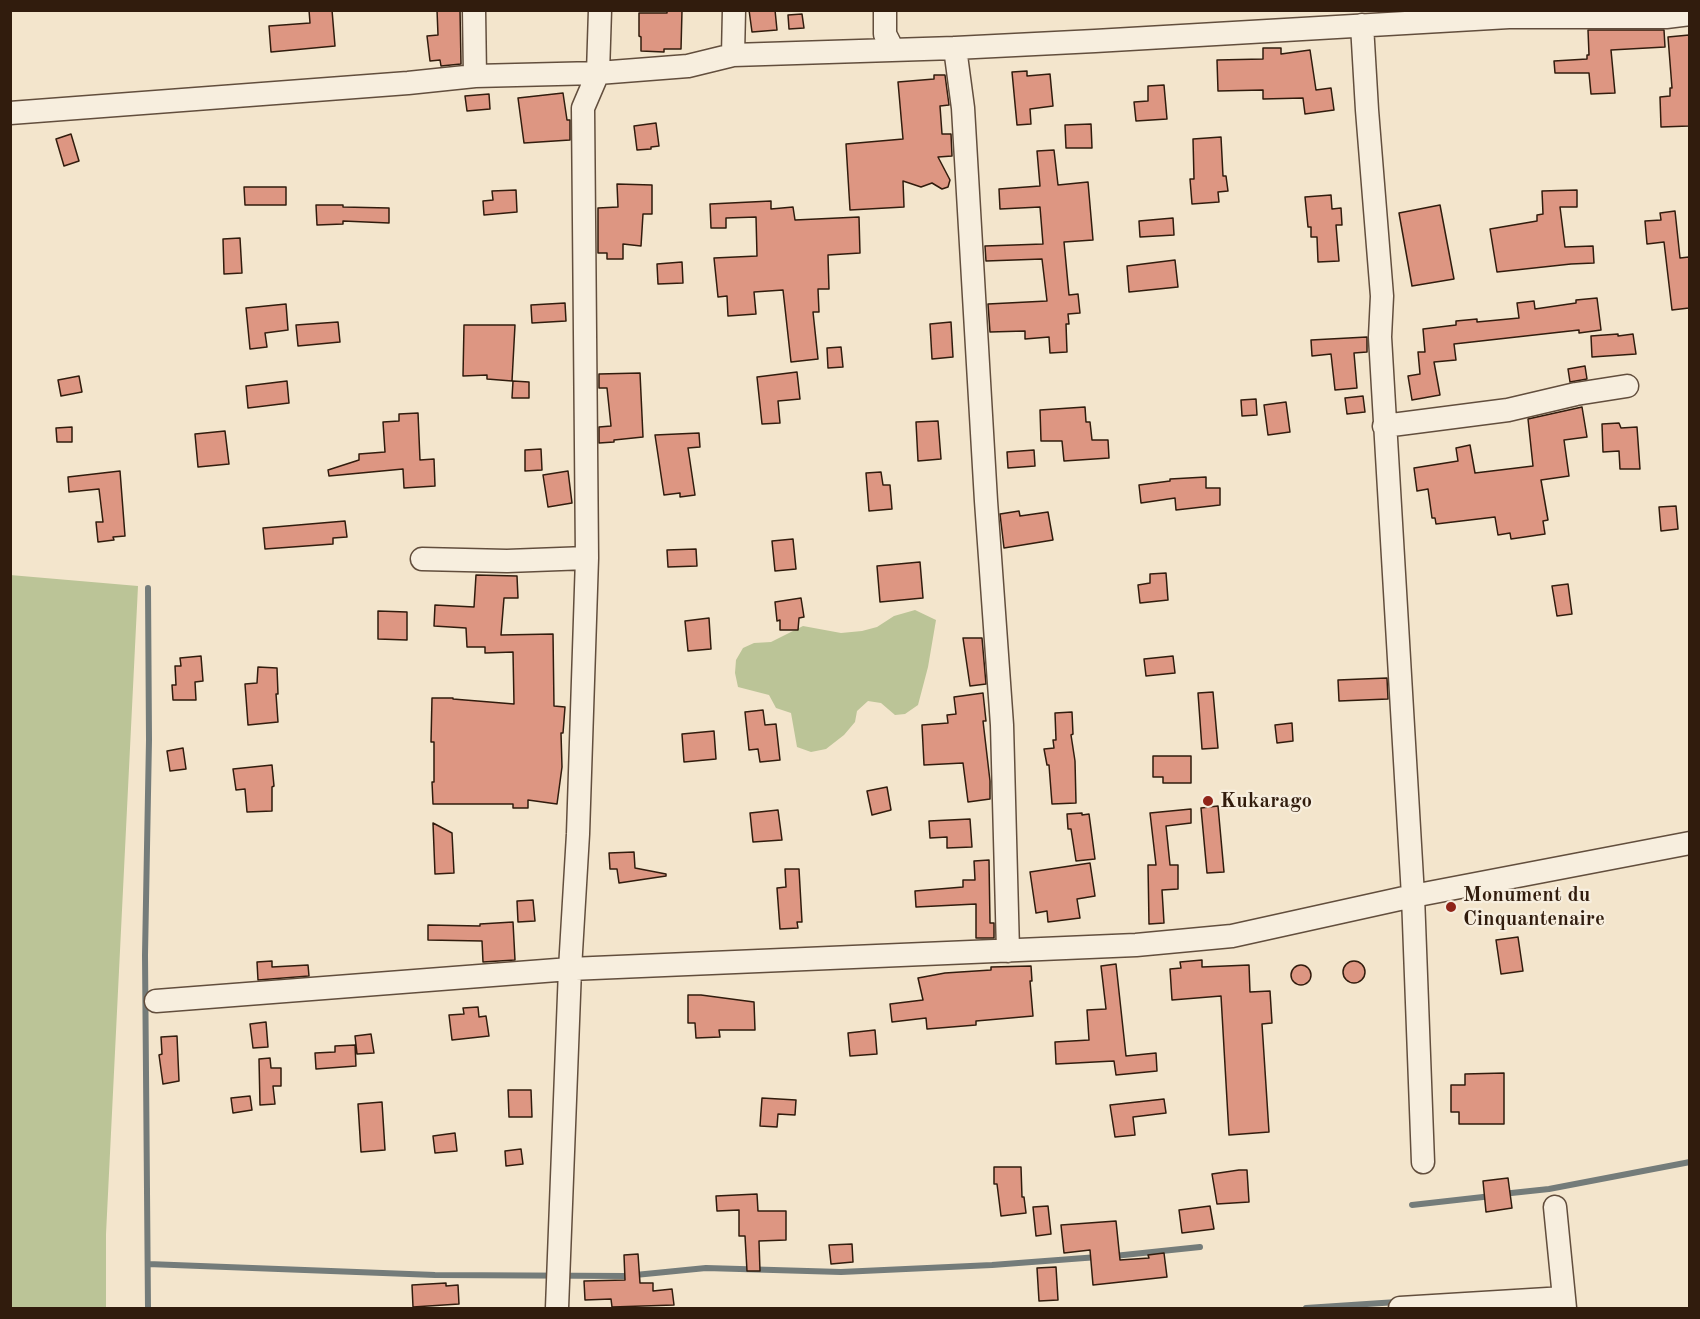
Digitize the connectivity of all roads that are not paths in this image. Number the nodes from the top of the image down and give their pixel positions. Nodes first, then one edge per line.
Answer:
1 (474, 10) edge
2 (600, 10) edge
3 (734, 10) edge
4 (885, 10) edge
5 (1689, 14) edge
6 (1362, 25) junction
7 (955, 48) junction
8 (893, 50) junction
9 (733, 55) junction
10 (598, 73) junction
11 (475, 76) junction
12 (10, 112) edge
13 (1627, 386) dead end
14 (1384, 426) junction
15 (587, 558) junction
16 (422, 559) dead end
17 (1689, 843) edge
18 (1413, 896) junction
19 (1008, 951) junction
20 (570, 969) junction
21 (156, 1001) dead end
22 (1423, 1162) dead end
23 (1555, 1208) dead end
24 (1564, 1303) edge
25 (557, 1308) edge
26 (1400, 1308) edge

1 - 11 street
2 - 10 street
3 - 9 street
4 - 8 street
5 - 6 street
6 - 7 street
6 - 14 street
7 - 8 street
7 - 19 street
8 - 9 street
9 - 10 street
10 - 11 street
10 - 15 street
11 - 12 street
13 - 14 street
14 - 18 street
15 - 16 street
15 - 20 street
17 - 18 street
18 - 19 street
18 - 22 street
19 - 20 street
20 - 21 street
20 - 25 street
23 - 24 street
24 - 26 street

